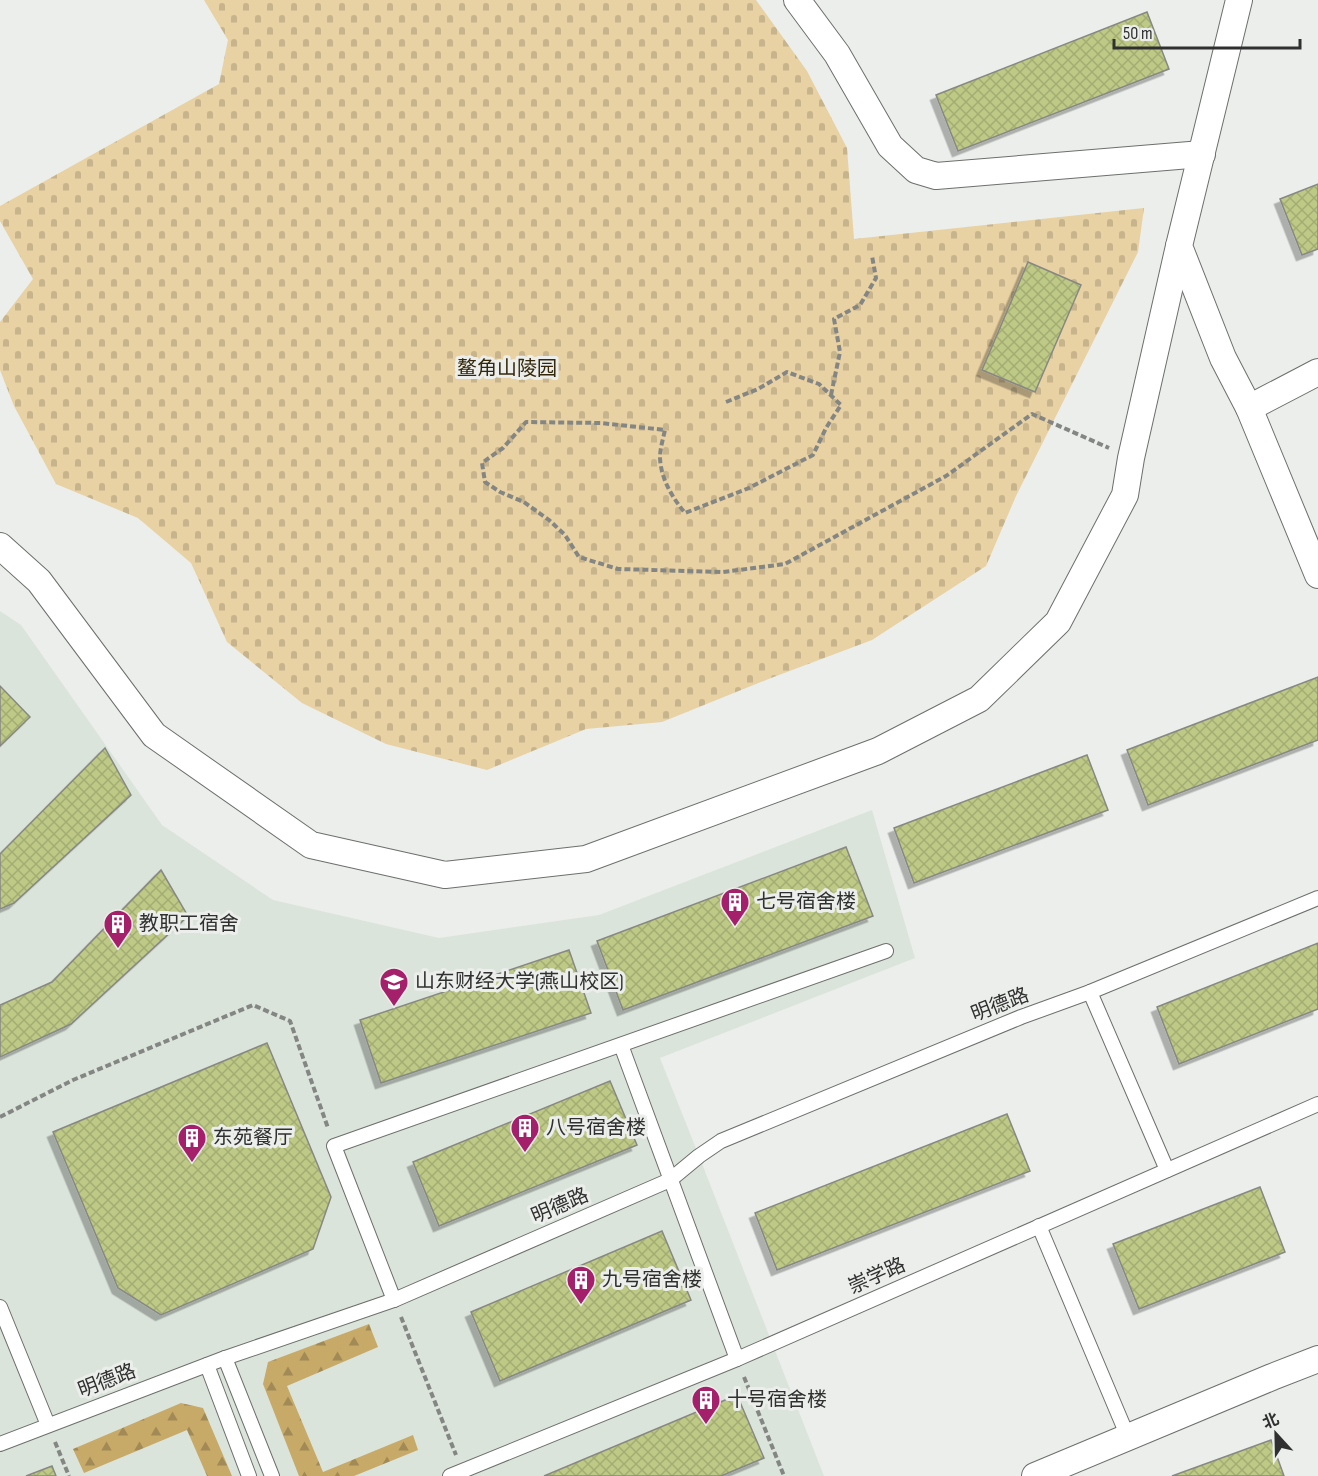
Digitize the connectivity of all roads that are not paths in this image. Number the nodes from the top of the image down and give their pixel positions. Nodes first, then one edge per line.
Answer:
1 (797, 0) edge
2 (1239, 0) edge
3 (1202, 154) junction
4 (1179, 246) junction
5 (1318, 372) edge
6 (1249, 408) junction
7 (0, 546) edge
8 (1318, 574) edge
9 (1318, 898) edge
10 (886, 951) dead end
11 (1090, 993) junction
12 (621, 1045) junction
13 (1318, 1104) edge
14 (1167, 1170) junction
15 (670, 1180) junction
16 (1039, 1226) junction
17 (394, 1300) junction
18 (0, 1307) edge
19 (225, 1358) junction
20 (736, 1359) junction
21 (1318, 1359) edge
22 (207, 1365) junction
23 (48, 1425) junction
24 (1128, 1437) junction
25 (0, 1444) edge
26 (456, 1473) edge
27 (249, 1476) edge
28 (272, 1476) edge
29 (1035, 1476) edge

1 - 3 street
2 - 3 street
3 - 4 street
4 - 6 street
4 - 7 street
5 - 6 street
6 - 8 street
9 - 11 lane, 明德路
10 - 12 lane
11 - 14 lane
11 - 15 lane, 明德路
12 - 15 lane
12 - 17 lane
13 - 14 lane, 崇学路
14 - 16 lane, 崇学路
15 - 17 lane, 明德路
15 - 20 lane
16 - 20 lane, 崇学路
16 - 24 lane
17 - 19 lane, 明德路
18 - 23 lane
19 - 22 lane, 明德路
19 - 28 lane
20 - 26 lane, 崇学路
21 - 24 street
22 - 23 lane, 明德路
22 - 27 lane
23 - 25 lane, 明德路
24 - 29 street

